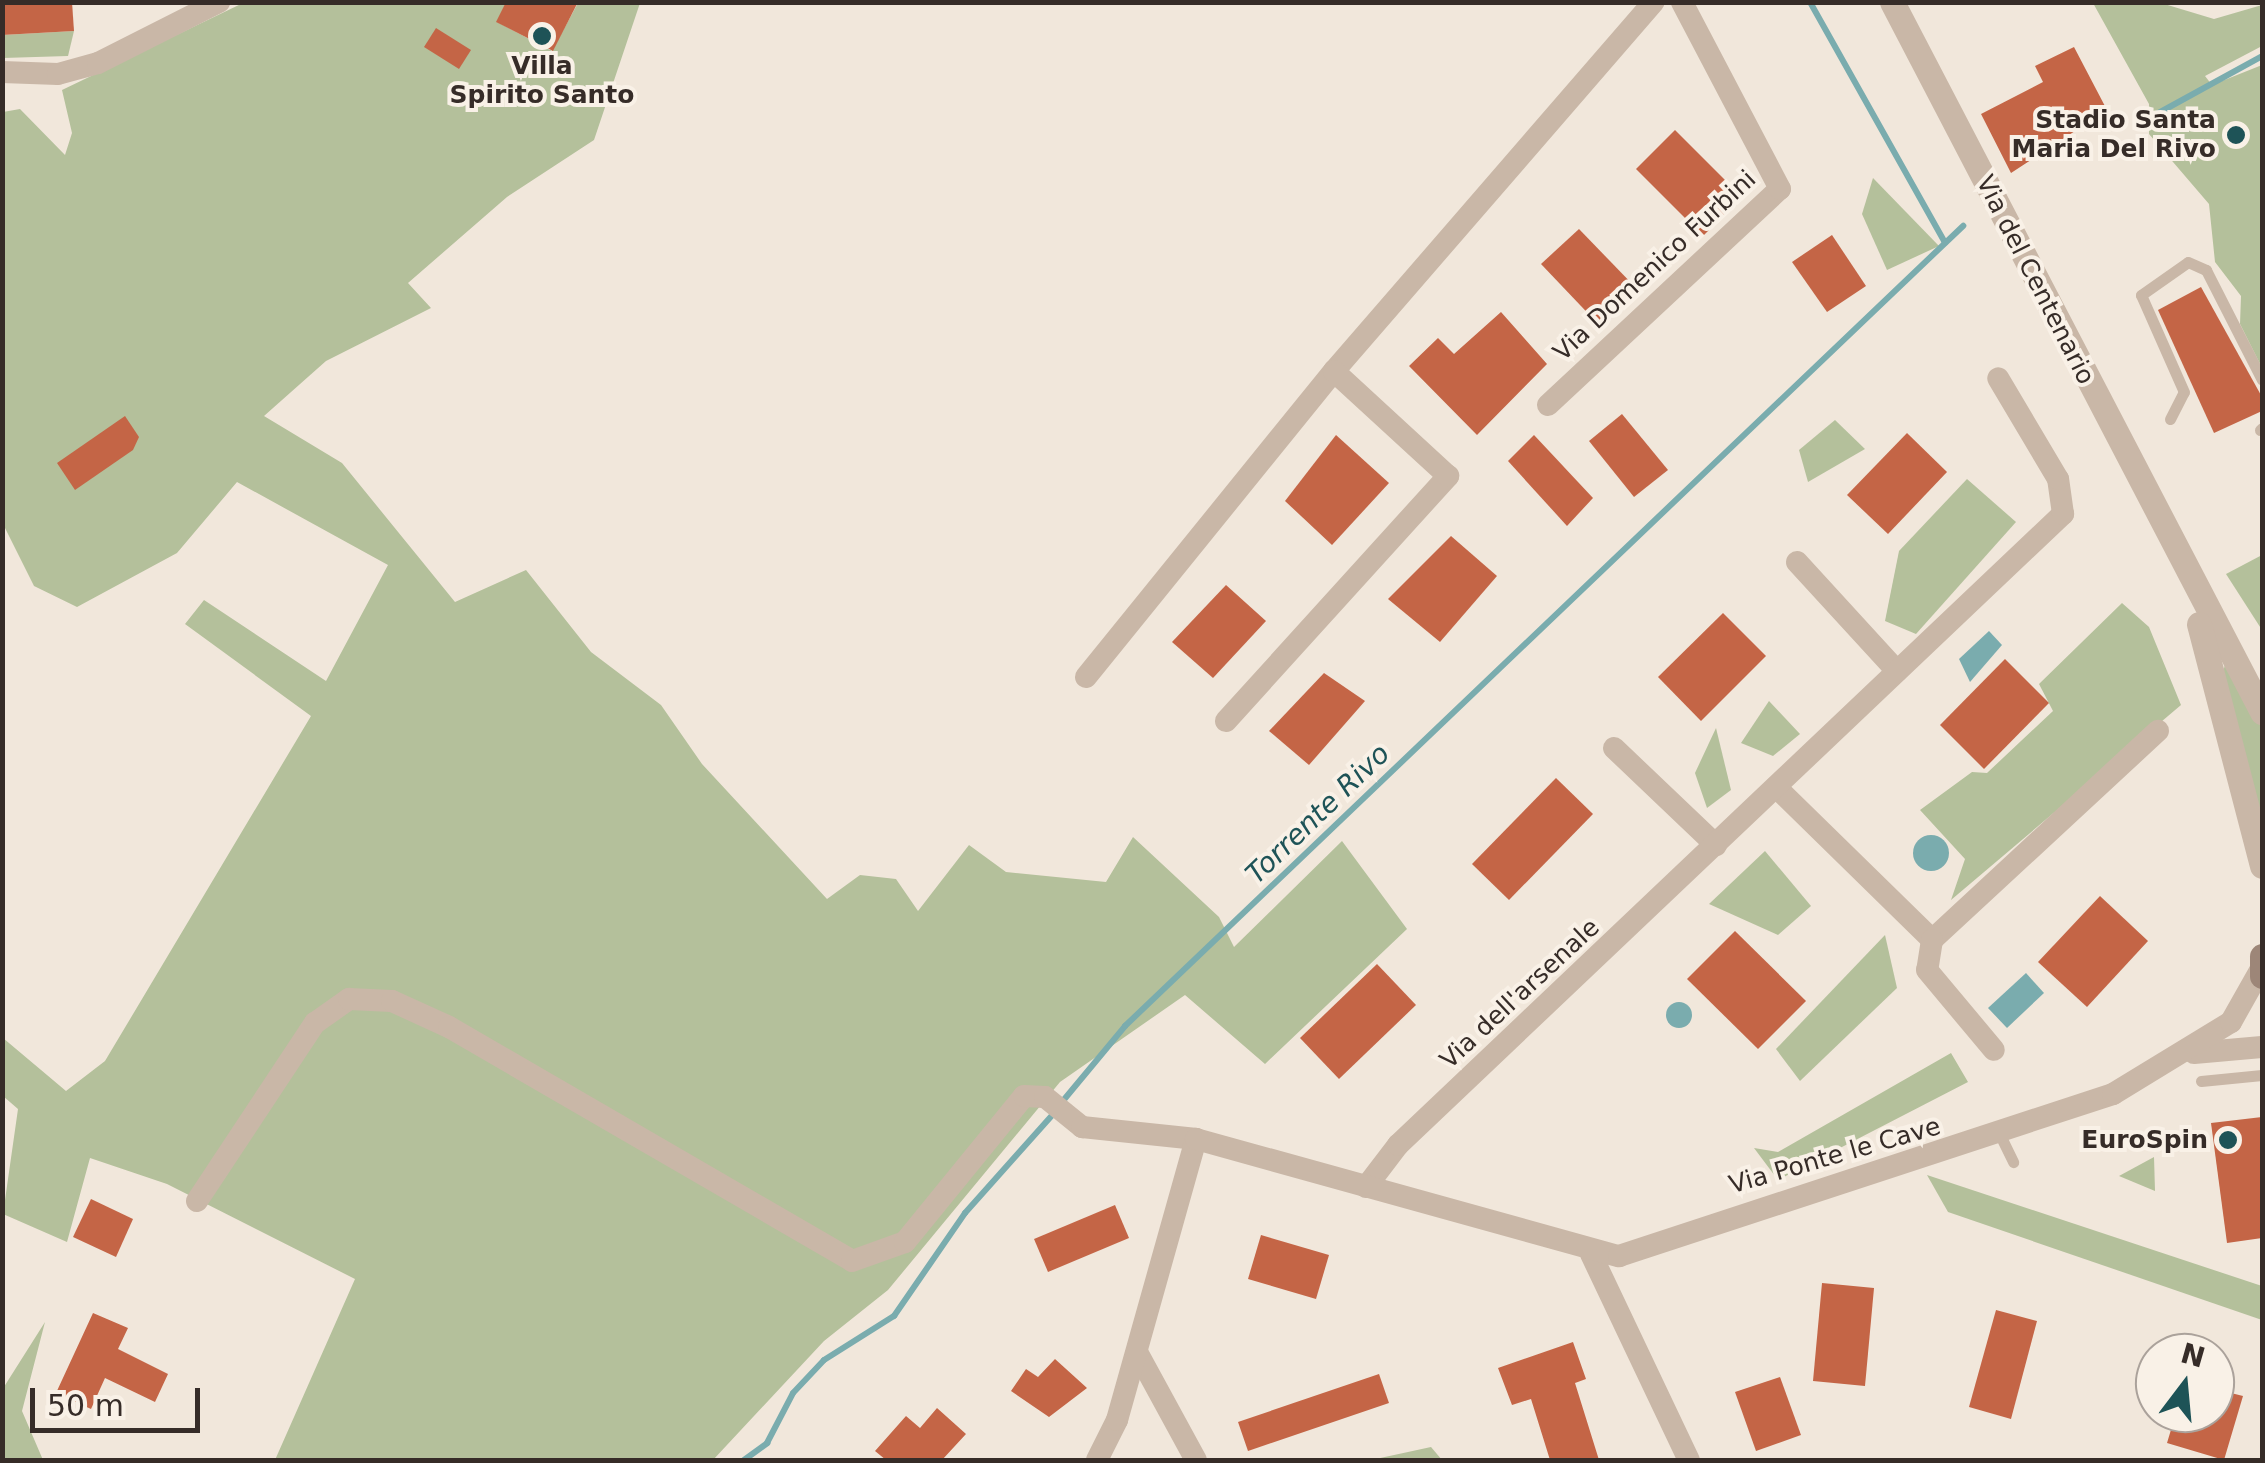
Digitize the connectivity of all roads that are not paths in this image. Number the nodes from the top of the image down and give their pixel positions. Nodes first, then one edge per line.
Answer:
1 (219, 2) edge
2 (1654, 2) edge
3 (1682, 2) edge
4 (1892, 2) edge
5 (2, 72) edge
6 (1334, 371) junction
7 (1998, 378) dead end
8 (2262, 380) edge
9 (1548, 404) dead end
10 (2170, 419) dead end
11 (2177, 557) junction
12 (1796, 562) dead end
13 (1897, 671) junction
14 (1086, 676) dead end
15 (2262, 712) edge
16 (1226, 722) dead end
17 (2158, 730) dead end
18 (1614, 748) dead end
19 (1776, 788) junction
20 (1716, 846) junction
21 (2262, 866) edge
22 (1932, 940) junction
23 (2262, 956) edge
24 (2262, 968) edge
25 (2262, 976) edge
26 (2262, 1047) edge
27 (1994, 1050) dead end
28 (2194, 1053) junction
29 (2262, 1075) edge
30 (2201, 1082) dead end
31 (2001, 1138) junction
32 (1196, 1139) junction
33 (2013, 1162) dead end
34 (1366, 1187) junction
35 (198, 1202) dead end
36 (1591, 1254) junction
37 (1137, 1352) junction
38 (1096, 1460) edge
39 (1196, 1460) edge
40 (1689, 1460) edge

1 - 5 street
2 - 6 street
3 - 9 street, Via Domenico Furbini
4 - 11 street, Via del Centenario
6 - 14 street
6 - 16 street
7 - 13 street, Via dell'arsenale
8 - 10 lane
11 - 15 street
11 - 21 street
12 - 13 street
13 - 19 street, Via dell'arsenale
17 - 22 street
18 - 20 street
19 - 20 street, Via dell'arsenale
19 - 22 street
20 - 34 street, Via dell'arsenale
22 - 27 street
23 - 24 main road
24 - 25 main road
24 - 28 street, Via Ponte le Cave
26 - 28 street, Via Ponte le Cave
28 - 31 street, Via Ponte le Cave
29 - 30 lane
31 - 33 lane
31 - 36 street, Via Ponte le Cave
32 - 34 street, Via Ponte le Cave
32 - 35 street, Via Ponte le Cave
32 - 37 street
34 - 36 street, Via Ponte le Cave
36 - 40 street
37 - 38 street
37 - 39 street

